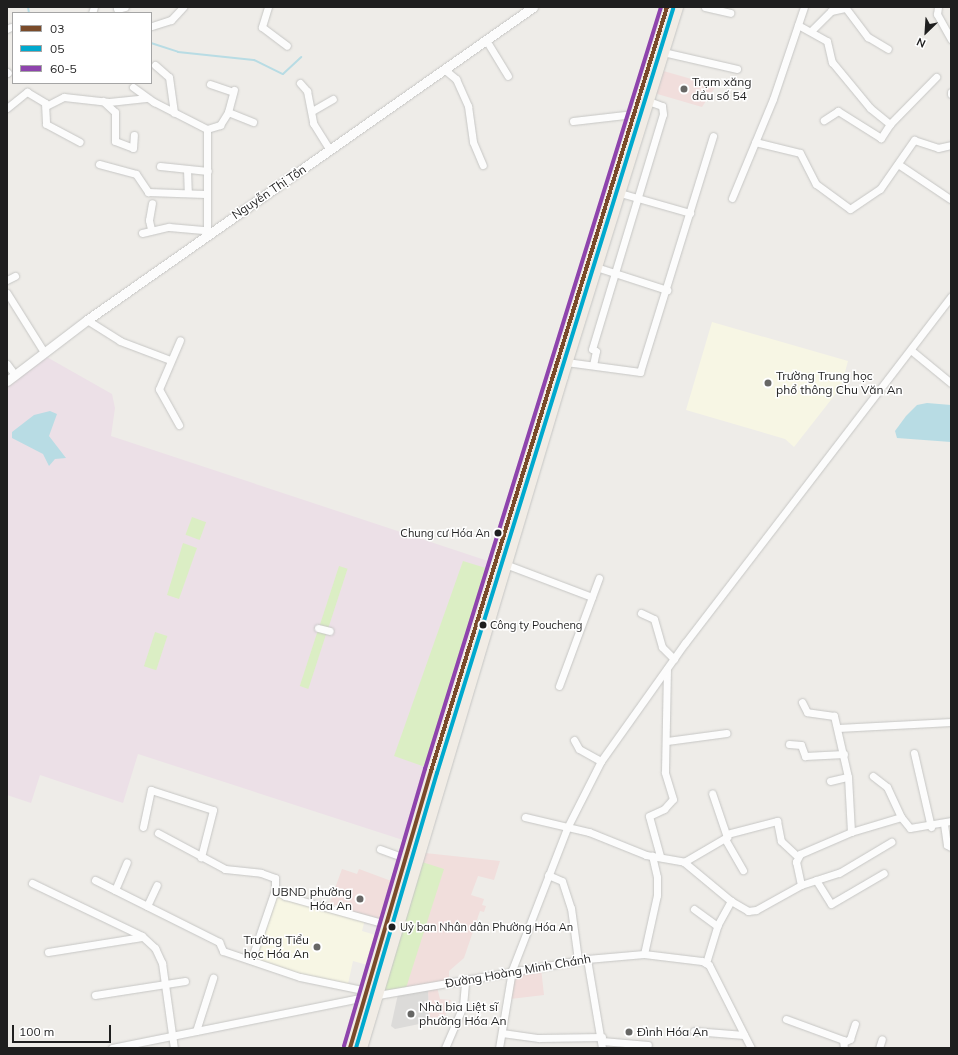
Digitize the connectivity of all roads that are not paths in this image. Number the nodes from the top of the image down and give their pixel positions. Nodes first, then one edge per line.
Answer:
1 (125, 7) edge
2 (183, 7) edge
3 (268, 7) edge
4 (533, 7) edge
5 (667, 7) edge
6 (677, 7) edge
7 (705, 7) edge
8 (804, 7) edge
9 (845, 7) edge
10 (938, 7) edge
11 (115, 10) edge
12 (730, 13) dead end
13 (798, 25) junction
14 (152, 26) dead end
15 (811, 31) junction
16 (951, 39) edge
17 (486, 40) junction
18 (287, 46) dead end
19 (888, 49) dead end
20 (663, 52) junction
21 (155, 65) dead end
22 (444, 69) junction
23 (737, 69) dead end
24 (508, 76) dead end
25 (936, 77) dead end
26 (649, 82) junction
27 (300, 83) dead end
28 (210, 84) dead end
29 (133, 87) dead end
30 (146, 98) junction
31 (333, 99) dead end
32 (103, 101) junction
33 (648, 101) junction
34 (46, 106) junction
35 (7, 108) edge
36 (312, 110) junction
37 (174, 112) junction
38 (228, 112) junction
39 (634, 114) junction
40 (824, 120) dead end
41 (572, 121) dead end
42 (254, 122) dead end
43 (890, 124) junction
44 (207, 129) junction
45 (134, 135) dead end
46 (713, 136) dead end
47 (80, 142) dead end
48 (755, 142) junction
49 (951, 145) edge
50 (330, 150) junction
51 (99, 164) dead end
52 (898, 164) junction
53 (483, 165) dead end
54 (160, 166) dead end
55 (187, 169) junction
56 (208, 171) junction
57 (188, 193) junction
58 (620, 193) junction
59 (205, 194) junction
60 (639, 198) junction
61 (732, 198) dead end
62 (950, 199) dead end
63 (152, 203) dead end
64 (690, 213) junction
65 (151, 229) junction
66 (206, 232) junction
67 (142, 233) dead end
68 (596, 267) junction
69 (616, 274) junction
70 (14, 276) dead end
71 (7, 280) edge
72 (667, 290) junction
73 (7, 293) edge
74 (951, 296) edge
75 (87, 320) junction
76 (180, 340) dead end
77 (912, 351) junction
78 (44, 352) junction
79 (170, 360) junction
80 (566, 362) junction
81 (7, 364) edge
82 (593, 365) junction
83 (15, 375) junction
84 (7, 381) edge
85 (951, 383) edge
86 (180, 425) dead end
87 (501, 563) junction
88 (599, 578) dead end
89 (592, 598) junction
90 (641, 614) dead end
91 (318, 628) dead end
92 (330, 631) dead end
93 (674, 659) junction
94 (668, 669) junction
95 (655, 685) junction
96 (559, 686) dead end
97 (668, 686) junction
98 (802, 702) dead end
99 (951, 722) edge
100 (838, 728) junction
101 (726, 733) dead end
102 (574, 740) dead end
103 (667, 741) junction
104 (789, 744) dead end
105 (914, 753) dead end
106 (844, 754) junction
107 (601, 761) junction
108 (873, 776) dead end
109 (848, 777) junction
110 (830, 781) dead end
111 (712, 793) dead end
112 (525, 817) dead end
113 (901, 817) junction
114 (948, 823) edge
115 (143, 827) dead end
116 (931, 827) junction
117 (567, 828) junction
118 (851, 832) junction
119 (158, 833) dead end
120 (726, 837) junction
121 (891, 842) dead end
122 (951, 847) edge
123 (380, 849) dead end
124 (652, 856) junction
125 (660, 856) junction
126 (797, 856) junction
127 (202, 857) junction
128 (405, 858) junction
129 (127, 862) dead end
130 (684, 862) junction
131 (743, 870) dead end
132 (884, 873) dead end
133 (548, 875) junction
134 (96, 880) dead end
135 (816, 880) junction
136 (32, 882) dead end
137 (157, 885) dead end
138 (801, 885) junction
139 (115, 890) junction
140 (275, 890) junction
141 (731, 901) junction
142 (147, 906) junction
143 (694, 909) dead end
144 (386, 924) junction
145 (717, 926) junction
146 (142, 936) junction
147 (48, 952) dead end
148 (644, 954) junction
149 (587, 959) junction
150 (251, 960) junction
151 (578, 960) junction
152 (706, 963) junction
153 (512, 970) junction
154 (213, 978) dead end
155 (185, 981) dead end
156 (465, 981) junction
157 (166, 984) junction
158 (370, 994) junction
159 (95, 995) dead end
160 (786, 1019) dead end
161 (855, 1024) dead end
162 (196, 1031) junction
163 (694, 1031) dead end
164 (502, 1033) junction
165 (174, 1035) junction
166 (744, 1035) junction
167 (882, 1039) dead end
168 (602, 1042) edge
169 (142, 1045) edge
170 (648, 1045) dead end
171 (844, 1045) edge
172 (112, 1048) edge
173 (174, 1048) edge
174 (350, 1048) edge
175 (361, 1048) edge
176 (445, 1048) edge
177 (499, 1048) edge
178 (752, 1048) edge
179 (879, 1048) edge

1 - 11 street
2 - 14 street
3 - 18 street
4 - 17 street, Nguyễn Thị Tồn
5 - 26 main road
6 - 20 main road
7 - 12 street
8 - 13 street
9 - 15 street
9 - 19 street
10 - 16 street
13 - 15 street
13 - 48 street
15 - 43 street
17 - 22 street, Nguyễn Thị Tồn
17 - 24 street
20 - 23 street
20 - 26 main road
21 - 37 street
22 - 50 street, Nguyễn Thị Tồn
22 - 53 street
25 - 43 street
26 - 33 main road
26 - 39 main road
27 - 36 street
28 - 38 street
29 - 30 street
30 - 32 street
30 - 37 street
31 - 36 street
32 - 34 street
32 - 45 street
33 - 58 main road
33 - 60 street
34 - 35 street
34 - 47 street
36 - 50 street
37 - 44 street
38 - 42 street
38 - 44 street
39 - 41 street
39 - 87 main road
40 - 43 street
44 - 56 street
46 - 64 street
48 - 52 street
48 - 61 street
49 - 52 street
50 - 66 street, Nguyễn Thị Tồn
51 - 57 street
52 - 62 street
54 - 55 street
55 - 56 street
55 - 57 street
56 - 59 street
57 - 59 street
58 - 60 street
58 - 68 main road
59 - 66 street
60 - 64 street
60 - 69 street
63 - 65 street
64 - 72 street
65 - 66 street
65 - 67 street
66 - 75 street, Nguyễn Thị Tồn
68 - 69 street
68 - 80 main road
69 - 72 street
69 - 82 street
70 - 71 street
72 - 82 street
73 - 78 street
74 - 77 street
75 - 78 street, Nguyễn Thị Tồn
75 - 79 street
76 - 79 street
77 - 85 street
77 - 93 street
78 - 83 street, Nguyễn Thị Tồn
79 - 86 street
80 - 82 street
80 - 87 main road
81 - 83 street
83 - 84 street, Nguyễn Thị Tồn
87 - 89 street
87 - 128 main road
87 - 158 main road
88 - 89 street
89 - 96 street
90 - 93 street
91 - 92 street
93 - 94 street
94 - 95 street
94 - 97 street
95 - 97 street
95 - 107 street
97 - 103 street
98 - 100 street
99 - 100 street
100 - 106 street
101 - 103 street
102 - 107 street
103 - 125 street
104 - 106 street
105 - 116 street
106 - 109 street
107 - 117 street
108 - 113 street
109 - 110 street
109 - 118 street
111 - 120 street
112 - 117 street
113 - 116 street
113 - 118 street
114 - 116 street
114 - 122 street
115 - 127 street
117 - 124 street
117 - 133 street
118 - 126 street
119 - 127 street
120 - 126 street
120 - 130 street
120 - 131 street
121 - 135 street
123 - 128 street
124 - 125 street
124 - 148 street
125 - 130 street
126 - 138 street
127 - 140 street
128 - 144 main road
129 - 139 street
130 - 141 street
132 - 135 street
133 - 151 street
133 - 153 street
134 - 139 street
135 - 138 street
136 - 146 street
137 - 142 street
138 - 141 street
139 - 142 street
140 - 144 street
140 - 150 street
141 - 145 street
142 - 150 street
143 - 145 street
144 - 158 main road
145 - 152 street
146 - 147 street
146 - 157 street
148 - 149 street, Đường Hoàng Minh Chánh
148 - 152 street, Đường Hoàng Minh Chánh
149 - 151 street, Đường Hoàng Minh Chánh
149 - 168 street
150 - 158 street
151 - 153 street, Đường Hoàng Minh Chánh
152 - 166 street
153 - 156 street, Đường Hoàng Minh Chánh
153 - 164 street
154 - 162 street
155 - 157 street
156 - 158 street, Đường Hoàng Minh Chánh
156 - 176 street
157 - 159 street
157 - 165 street
158 - 162 street, Đường Hoàng Minh Chánh
158 - 174 main road
158 - 175 main road
160 - 171 street
161 - 171 street
162 - 165 street, Đường Hoàng Minh Chánh
163 - 166 street
164 - 168 street
164 - 177 street
165 - 169 street, Đường Hoàng Minh Chánh
165 - 173 street
166 - 178 street
167 - 179 street
168 - 170 street
169 - 172 street, Đường Hoàng Minh Chánh

